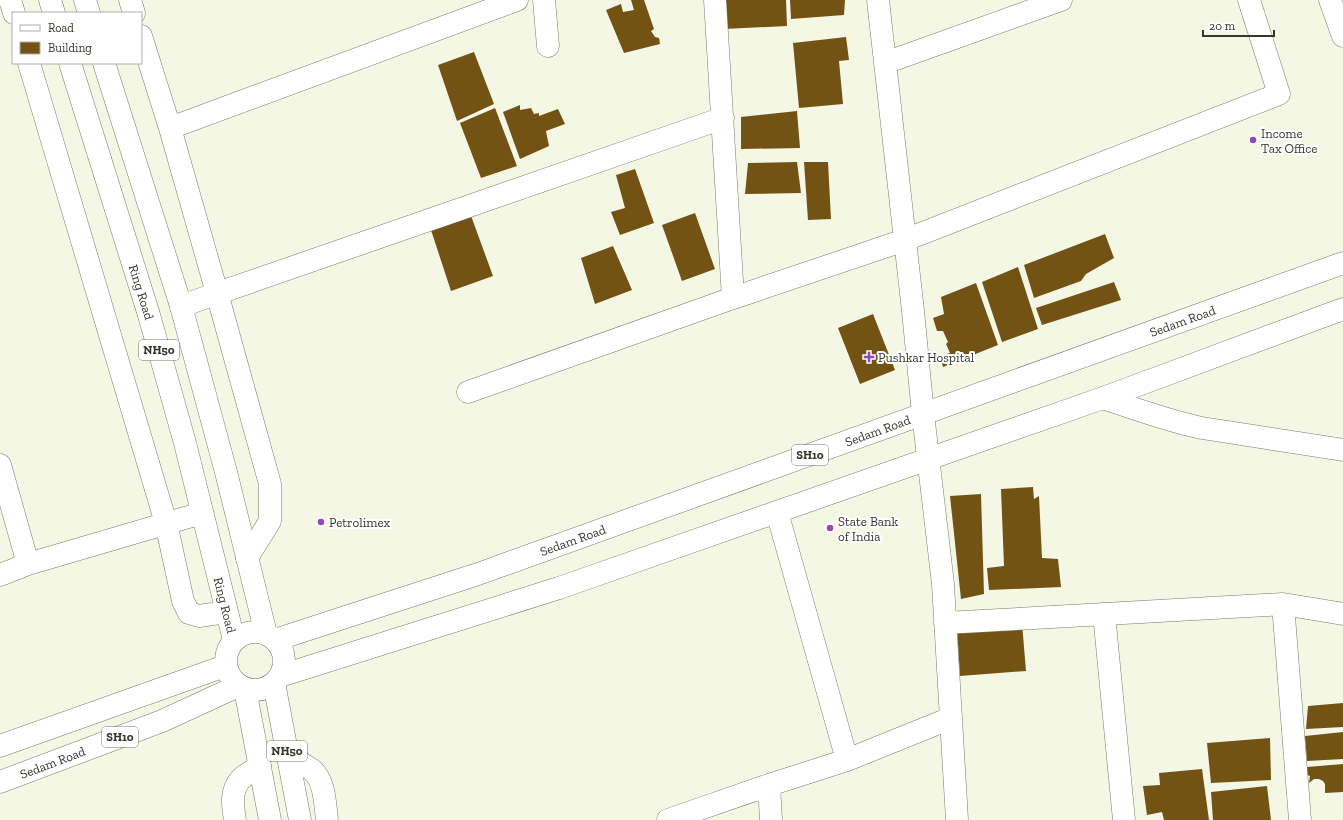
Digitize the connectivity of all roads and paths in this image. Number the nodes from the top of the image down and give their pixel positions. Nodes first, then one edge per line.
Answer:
1 (10, 0) edge
2 (50, 0) edge
3 (85, 0) edge
4 (130, 0) edge
5 (517, 0) edge
6 (544, 0) edge
7 (715, 0) edge
8 (878, 0) edge
9 (1061, 0) edge
10 (1249, 0) edge
11 (1330, 0) edge
12 (14, 12) edge
13 (54, 12) edge
14 (89, 12) edge
15 (134, 12) edge
16 (1343, 36) edge
17 (142, 39) edge
18 (548, 46) dead end
19 (886, 63) junction
20 (29, 64) edge
21 (70, 64) edge
22 (104, 64) edge
23 (723, 118) junction
24 (170, 128) junction
25 (905, 240) junction
26 (1343, 263) edge
27 (217, 293) junction
28 (733, 298) junction
29 (181, 306) junction
30 (1343, 309) edge
31 (468, 392) dead end
32 (1103, 398) junction
33 (923, 414) junction
34 (1343, 450) edge
35 (928, 459) junction
36 (0, 465) edge
37 (776, 512) junction
38 (202, 513) junction
39 (166, 523) junction
40 (247, 558) junction
41 (28, 564) junction
42 (0, 575) edge
43 (1284, 604) junction
44 (226, 612) junction
45 (1104, 614) junction
46 (1343, 614) edge
47 (945, 623) junction
48 (271, 637) junction
49 (234, 640) junction
50 (225, 666) junction
51 (277, 680) junction
52 (242, 687) junction
53 (951, 718) junction
54 (0, 746) edge
55 (288, 756) junction
56 (847, 760) junction
57 (260, 766) junction
58 (0, 782) edge
59 (769, 785) junction
60 (234, 820) edge
61 (270, 820) edge
62 (300, 820) edge
63 (327, 820) edge
64 (668, 820) edge
65 (771, 820) edge
66 (957, 820) edge
67 (1124, 820) edge
68 (1300, 820) edge

1 - 12 main road
2 - 13 main road
3 - 14 main road
4 - 15 main road
5 - 24 main road
6 - 18 main road
7 - 23 main road
8 - 19 main road
9 - 19 main road
10 - 25 main road
11 - 16 main road
17 - 24 main road
19 - 25 main road
20 - 39 main road
21 - 38 main road, Ring Road / NH50
22 - 29 main road, NH50
23 - 27 main road
23 - 28 main road
24 - 27 main road
25 - 28 main road
25 - 33 main road
26 - 33 main road, Sedam Road / SH10
27 - 29 main road
27 - 40 main road
28 - 31 main road
29 - 40 main road, NH50
30 - 32 main road
32 - 34 main road
32 - 35 main road
33 - 35 main road
33 - 48 main road, Sedam Road / SH10
35 - 37 main road
35 - 47 main road
36 - 41 main road
37 - 51 main road
37 - 56 main road
38 - 39 main road
38 - 44 main road, Ring Road / NH50
39 - 41 main road
39 - 44 main road
40 - 48 main road, NH50
41 - 42 main road
43 - 45 main road
43 - 46 main road
43 - 68 main road
44 - 49 main road, Ring Road / NH50
45 - 47 main road
45 - 67 main road
47 - 53 main road
48 - 49 main road, Ring Road
48 - 51 main road, NH50
49 - 50 main road, Ring Road
50 - 52 main road, NH50
50 - 54 main road, SH10
51 - 52 main road
51 - 55 main road, NH50
52 - 57 main road, NH50
52 - 58 main road, Sedam Road / SH10
53 - 56 main road
53 - 66 main road
55 - 62 main road, NH50
55 - 63 main road
56 - 59 main road
57 - 60 main road
57 - 61 main road, NH50
59 - 64 main road
59 - 65 main road

